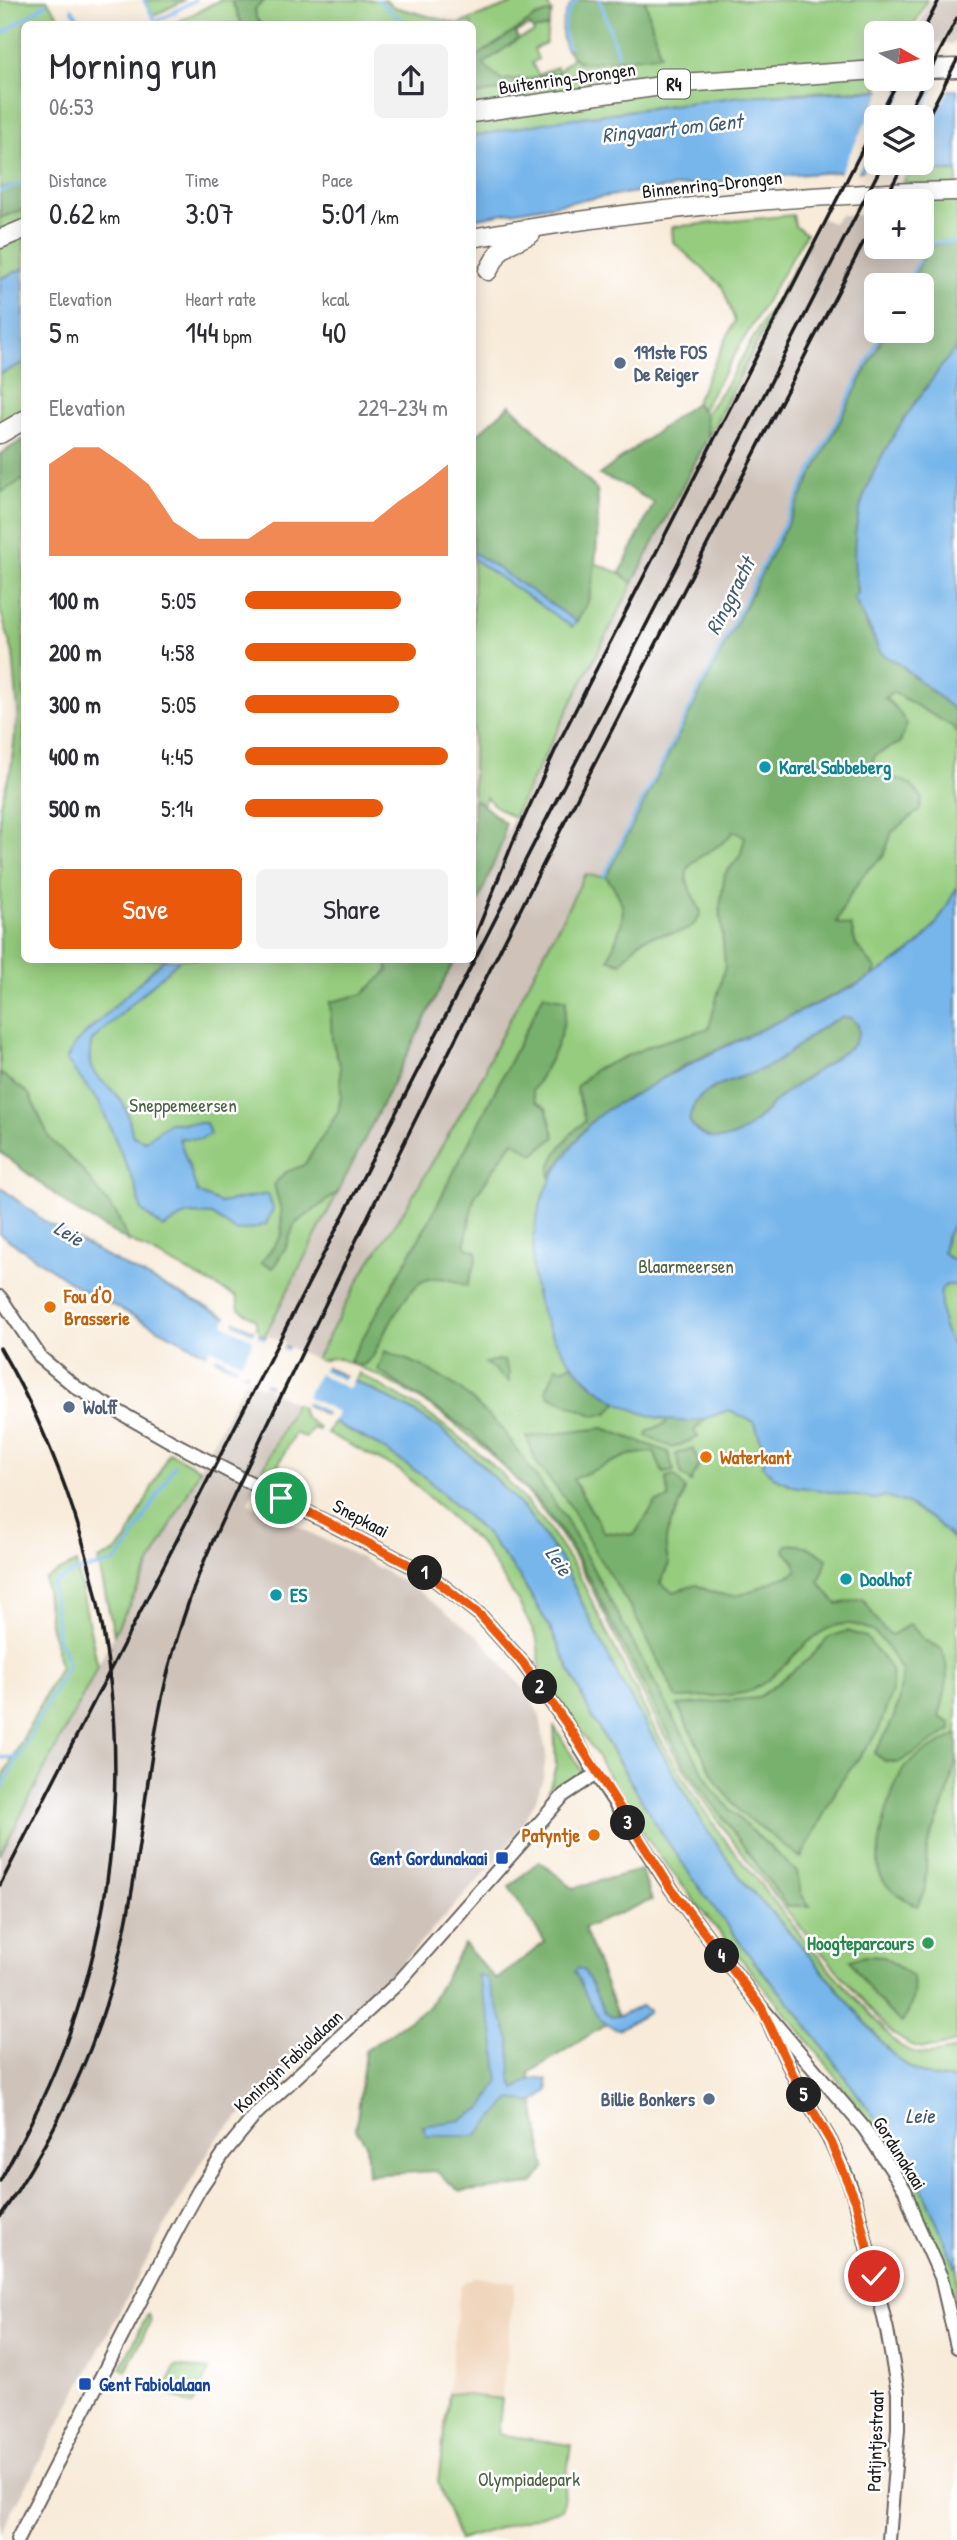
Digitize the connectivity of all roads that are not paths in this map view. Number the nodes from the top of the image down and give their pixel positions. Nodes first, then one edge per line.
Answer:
1 (957, 68) edge
2 (934, 69) edge
3 (864, 71) edge
4 (476, 112) edge
5 (957, 191) edge
6 (541, 225) junction
7 (21, 230) edge
8 (476, 236) edge
9 (0, 239) edge
10 (488, 271) dead end
11 (21, 422) edge
12 (0, 434) edge
13 (0, 1297) edge
14 (596, 1774) junction
15 (761, 2007) junction
16 (831, 2142) joint
17 (957, 2347) edge
18 (17, 2540) edge
19 (889, 2540) edge

1 - 2 highway
3 - 4 highway, Buitenring-Drongen / R4
5 - 6 highway, Binnenring-Drongen
6 - 8 highway, Binnenring-Drongen
6 - 10 highway
7 - 9 highway
11 - 12 highway
13 - 14 street, Snepkaai
14 - 15 street, Gordunakaai
14 - 18 street, Koningin Fabiolalaan
15 - 16 street, Gordunakaai
15 - 17 street, Gordunakaai
16 - 19 street, Patijntjestraat

